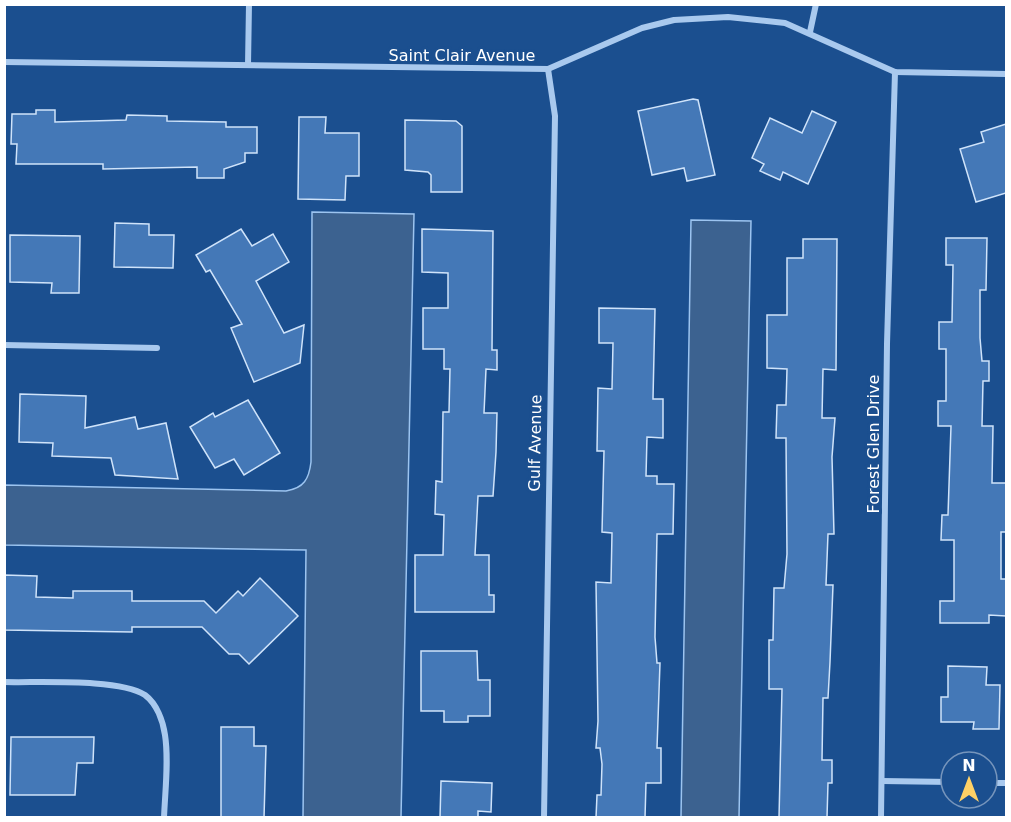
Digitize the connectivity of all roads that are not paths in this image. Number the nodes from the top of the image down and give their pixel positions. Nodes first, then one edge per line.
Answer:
1 (249, 4) edge
2 (816, 4) edge
3 (810, 32) junction
4 (4, 62) edge
5 (248, 65) junction
6 (548, 69) junction
7 (895, 72) junction
8 (1006, 74) edge
9 (4, 345) edge
10 (157, 348) dead end
11 (4, 682) edge
12 (882, 781) junction
13 (939, 782) edge
14 (164, 818) edge
15 (544, 818) edge
16 (881, 818) edge

1 - 5 street
2 - 3 street
3 - 6 street, Saint Clair Avenue
3 - 7 street, Saint Clair Avenue
4 - 5 street, Saint Clair Avenue
5 - 6 street, Saint Clair Avenue
6 - 15 street, Gulf Avenue
7 - 8 street, Saint Clair Avenue
7 - 12 street, Forest Glen Drive
9 - 10 street
11 - 14 street
12 - 13 street
12 - 16 street, Forest Glen Drive

